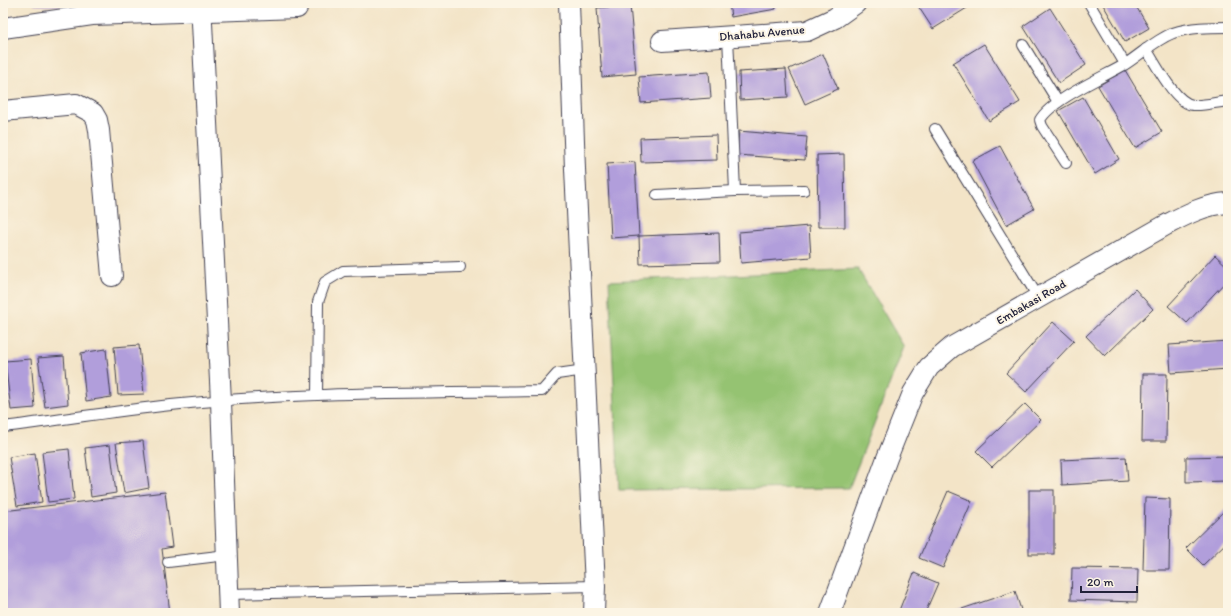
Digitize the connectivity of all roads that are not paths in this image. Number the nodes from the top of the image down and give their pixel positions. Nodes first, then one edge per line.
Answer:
1 (569, 3) edge
2 (856, 3) edge
3 (1088, 3) edge
4 (201, 7) edge
5 (297, 8) dead end
6 (91, 9) edge
7 (1228, 27) edge
8 (3, 28) edge
9 (728, 37) junction
10 (662, 41) dead end
11 (1023, 45) dead end
12 (1146, 49) junction
13 (1125, 64) junction
14 (1228, 101) edge
15 (1058, 102) junction
16 (3, 111) edge
17 (936, 129) dead end
18 (1066, 163) dead end
19 (804, 190) dead end
20 (735, 191) junction
21 (657, 195) dead end
22 (1228, 203) edge
23 (460, 267) dead end
24 (112, 276) dead end
25 (1038, 297) junction
26 (584, 370) junction
27 (317, 395) junction
28 (221, 401) junction
29 (3, 427) edge
30 (227, 555) junction
31 (168, 562) dead end
32 (595, 586) junction
33 (229, 604) edge
34 (594, 613) edge
35 (830, 613) edge

1 - 26 street
2 - 9 street, Dhahabu Avenue
3 - 13 lane
4 - 5 street
4 - 6 street
4 - 28 street
6 - 8 street
7 - 12 lane
9 - 10 street, Dhahabu Avenue
9 - 20 lane
11 - 15 lane
12 - 13 lane
12 - 14 lane
13 - 15 lane
15 - 18 lane
16 - 24 street
17 - 25 lane
19 - 20 lane
20 - 21 lane
22 - 25 street, Embakasi Road
23 - 27 lane
25 - 35 street, Embakasi Road
26 - 27 lane
26 - 32 street
27 - 28 lane
28 - 29 lane
28 - 30 street
30 - 31 lane
30 - 33 street
32 - 33 lane
32 - 34 street

